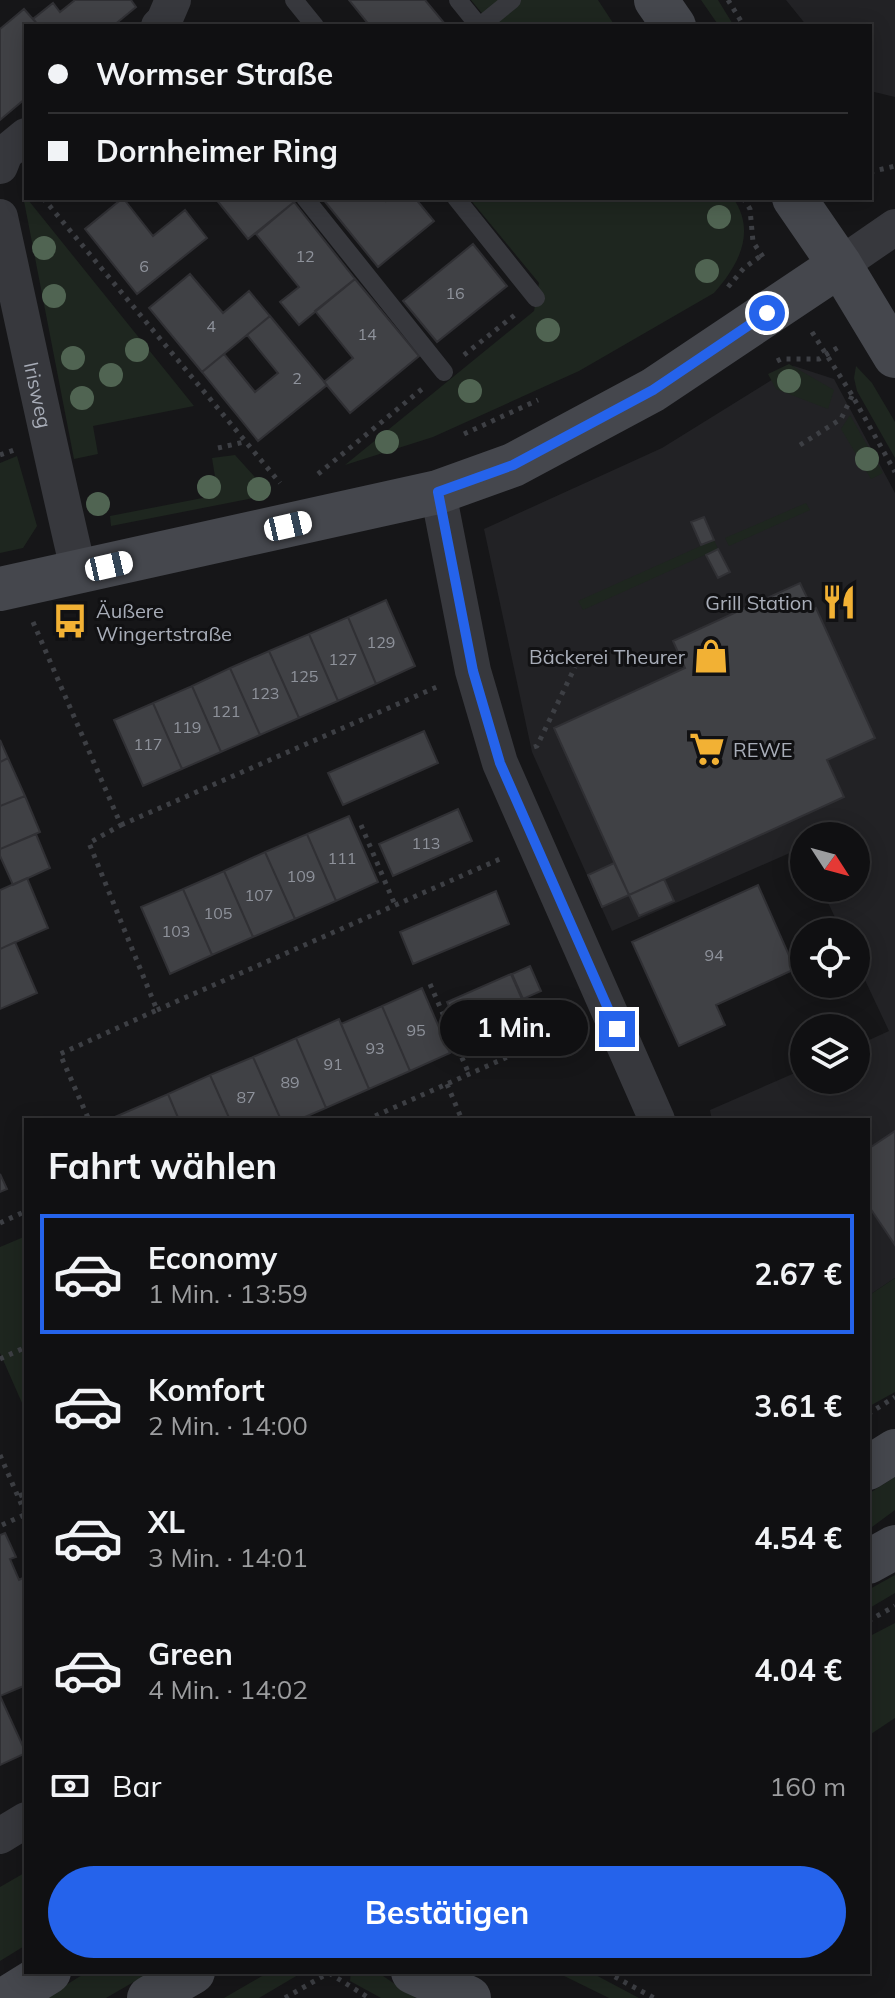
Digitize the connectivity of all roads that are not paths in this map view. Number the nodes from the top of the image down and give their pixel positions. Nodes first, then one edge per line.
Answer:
1 (294, 0) edge
2 (458, 0) edge
3 (512, 0) edge
4 (656, 0) edge
5 (313, 24) edge
6 (478, 24) edge
7 (482, 24) edge
8 (673, 24) edge
9 (24, 138) edge
10 (0, 166) edge
11 (307, 200) edge
12 (458, 200) edge
13 (795, 200) edge
14 (0, 217) edge
15 (895, 227) edge
16 (840, 265) junction
17 (536, 298) road end
18 (895, 356) edge
19 (444, 372) road end
20 (438, 492) junction
21 (79, 573) junction
22 (9, 588) edge
23 (656, 1118) edge
24 (895, 1451) edge
25 (870, 1467) edge
26 (895, 1547) edge
27 (870, 1561) edge
28 (24, 1821) edge
29 (0, 1836) edge
30 (46, 1974) edge
31 (190, 1974) edge
32 (417, 1974) edge
33 (479, 1974) edge
34 (7, 1998) edge
35 (149, 1998) edge
36 (469, 1998) edge
37 (495, 1998) edge

1 - 5 lane
2 - 6 lane
3 - 7 lane
4 - 8 street
9 - 10 street
11 - 19 lane
12 - 17 lane
13 - 16 street
14 - 21 street, Irisweg
15 - 16 street
16 - 18 street
16 - 20 street
20 - 21 street
20 - 23 street
21 - 22 street
24 - 25 street
26 - 27 street
28 - 29 street
30 - 34 street
31 - 35 street
32 - 36 street
33 - 37 street

